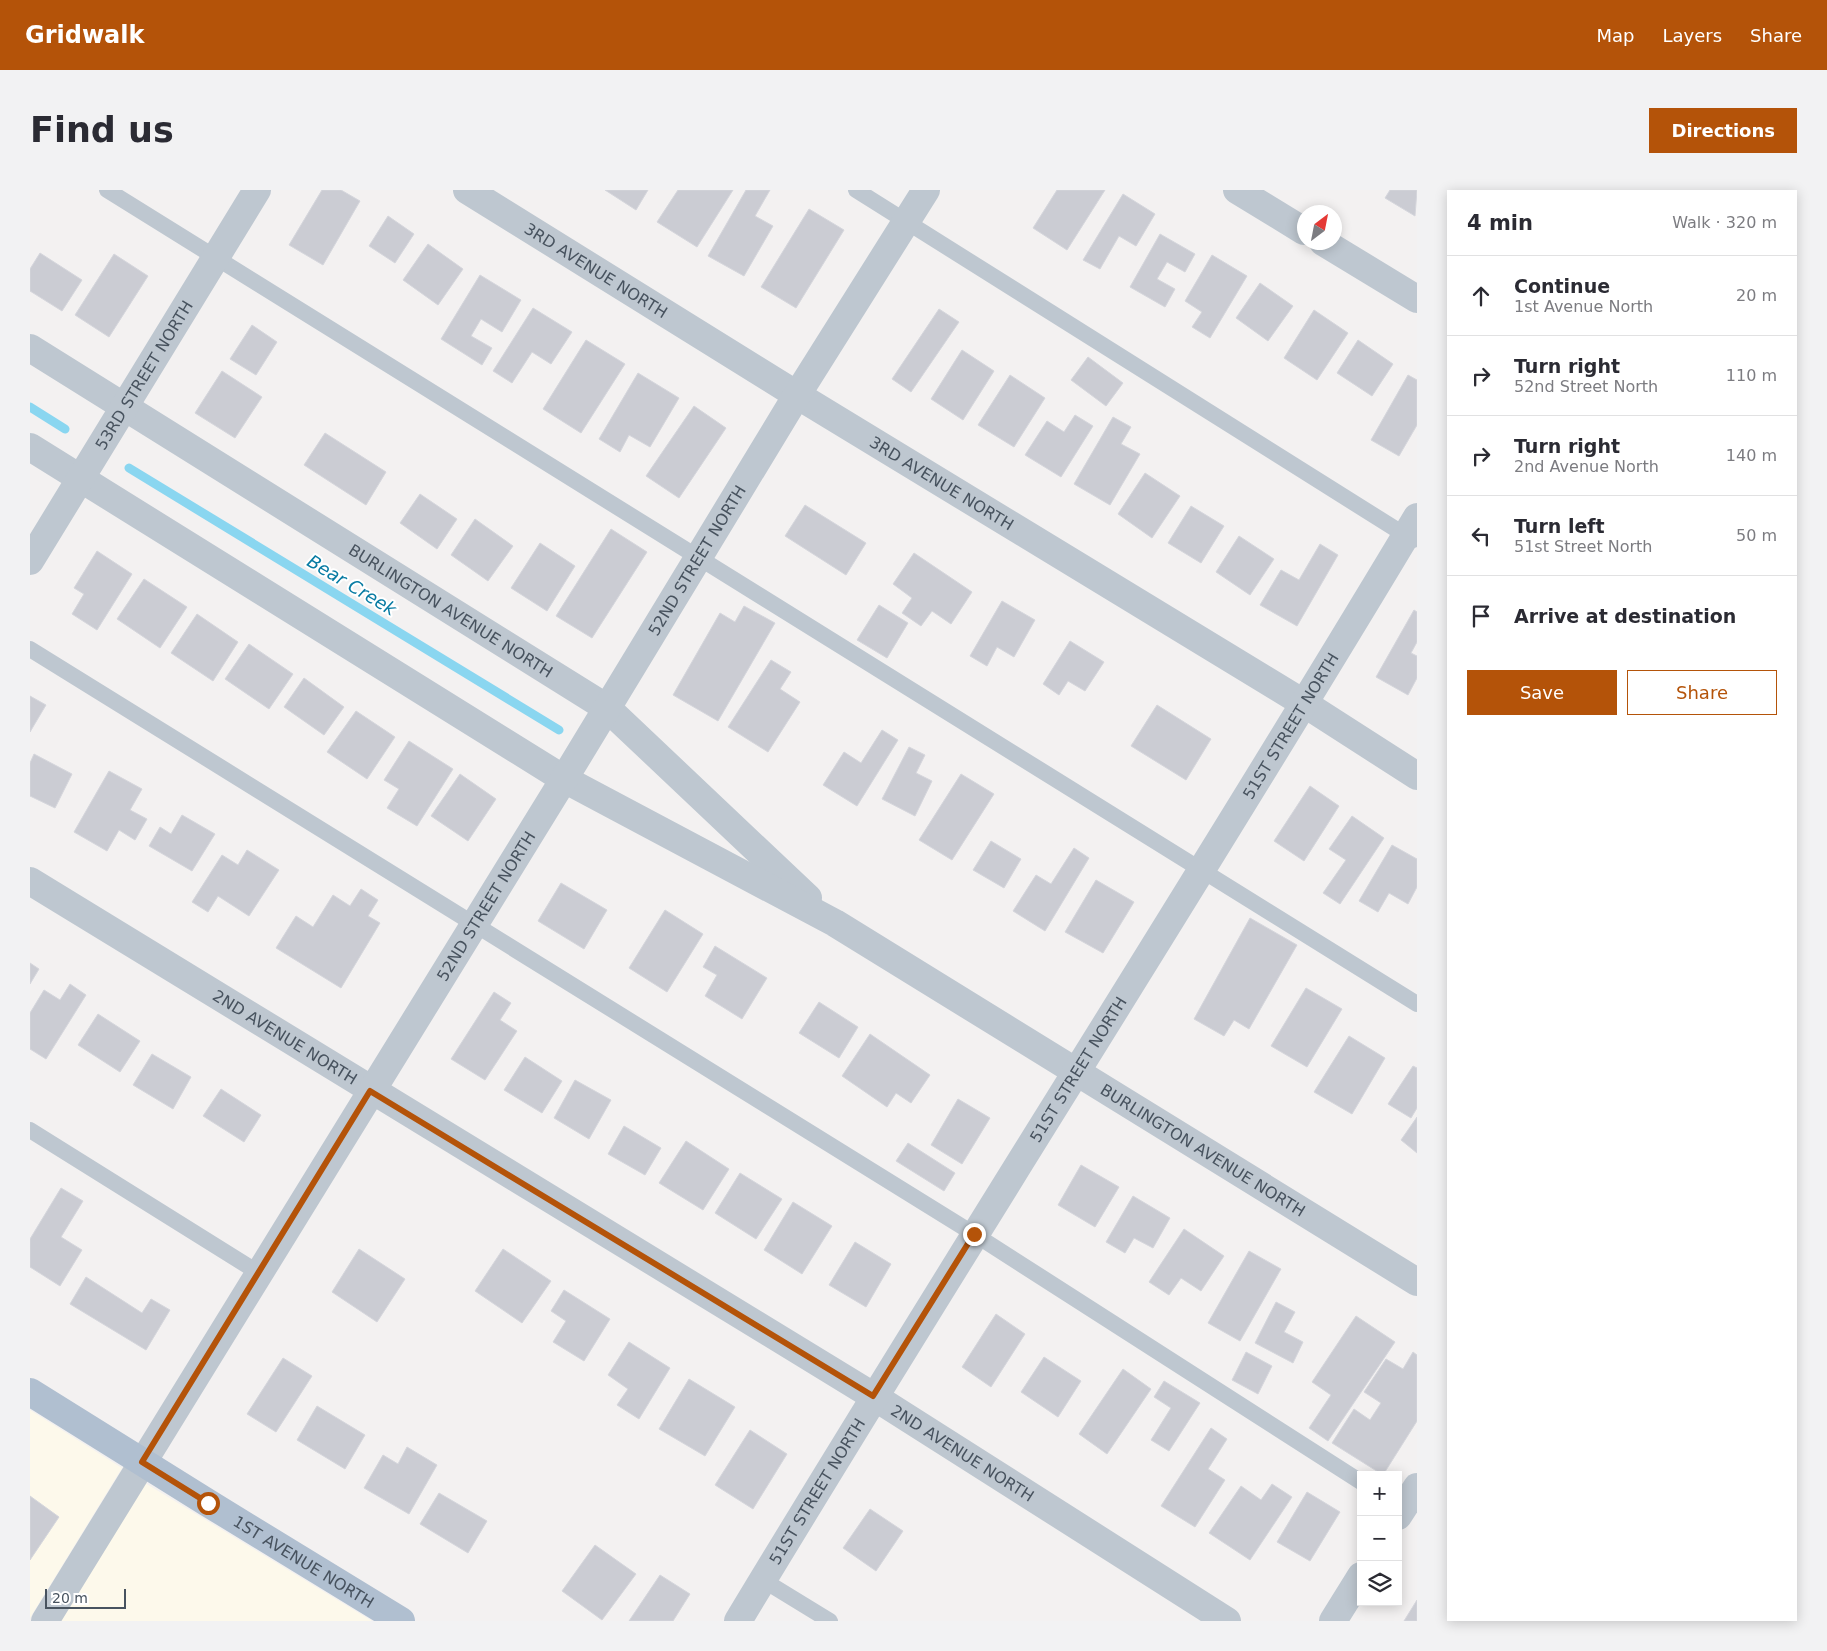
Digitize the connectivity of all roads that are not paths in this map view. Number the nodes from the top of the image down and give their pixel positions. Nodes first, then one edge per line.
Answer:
1 (107, 190) edge
2 (257, 190) edge
3 (467, 190) edge
4 (856, 190) edge
5 (926, 190) edge
6 (1237, 190) edge
7 (906, 222) junction
8 (1297, 227) edge
9 (1336, 250) edge
10 (216, 257) junction
11 (1417, 299) edge
12 (30, 348) edge
13 (798, 395) junction
14 (125, 407) junction
15 (30, 447) edge
16 (82, 478) junction
17 (1413, 532) edge
18 (699, 558) junction
19 (30, 561) edge
20 (30, 649) edge
21 (1305, 704) junction
22 (607, 708) junction
23 (1417, 776) edge
24 (564, 779) junction
25 (1201, 870) junction
26 (30, 881) edge
27 (835, 923) junction
28 (474, 924) junction
29 (1417, 1004) edge
30 (1075, 1071) junction
31 (370, 1091) junction
32 (30, 1130) edge
33 (974, 1234) junction
34 (258, 1273) junction
35 (1417, 1282) edge
36 (30, 1392) edge
37 (873, 1396) junction
38 (142, 1462) junction
39 (1357, 1479) edge
40 (763, 1580) junction
41 (1357, 1582) edge
42 (45, 1621) edge
43 (401, 1621) edge
44 (738, 1621) edge
45 (830, 1621) edge
46 (1227, 1621) edge
47 (1332, 1621) edge

1 - 10 lane
2 - 10 street, 53RD STREET NORTH
3 - 13 street, 3RD AVENUE NORTH
4 - 7 lane
5 - 7 street, 52ND STREET NORTH
6 - 8 street
7 - 13 street, 52ND STREET NORTH
7 - 17 lane
9 - 11 street
10 - 14 street, 53RD STREET NORTH
10 - 18 lane
12 - 14 street, BURLINGTON AVENUE NORTH
13 - 18 street, 52ND STREET NORTH
13 - 21 street, 3RD AVENUE NORTH
14 - 16 street, 53RD STREET NORTH
14 - 22 street, BURLINGTON AVENUE NORTH
15 - 16 street, BURLINGTON AVENUE NORTH
16 - 19 street, 53RD STREET NORTH
16 - 24 street, BURLINGTON AVENUE NORTH
17 - 21 street, 51ST STREET NORTH
18 - 22 street, 52ND STREET NORTH
18 - 25 lane
20 - 28 lane
21 - 23 street, 3RD AVENUE NORTH
21 - 25 street, 51ST STREET NORTH
22 - 24 street, 52ND STREET NORTH
22 - 27 street, BURLINGTON AVENUE NORTH
24 - 27 street, BURLINGTON AVENUE NORTH
24 - 28 street, 52ND STREET NORTH
25 - 29 lane
25 - 30 street, 51ST STREET NORTH
26 - 31 street, 2ND AVENUE NORTH
27 - 30 street, BURLINGTON AVENUE NORTH
28 - 31 street, 52ND STREET NORTH
28 - 33 lane
30 - 33 street, 51ST STREET NORTH
30 - 35 street, BURLINGTON AVENUE NORTH
31 - 34 street, 52ND STREET NORTH
31 - 37 street, 2ND AVENUE NORTH
32 - 34 lane
33 - 37 street, 51ST STREET NORTH
33 - 39 lane
34 - 38 street, 52ND STREET NORTH
36 - 38 main road, 1ST AVENUE NORTH
37 - 40 street, 51ST STREET NORTH
37 - 46 street, 2ND AVENUE NORTH
38 - 42 street, 52ND STREET NORTH
38 - 43 main road, 1ST AVENUE NORTH
40 - 44 street, 51ST STREET NORTH
40 - 45 lane
41 - 47 street

